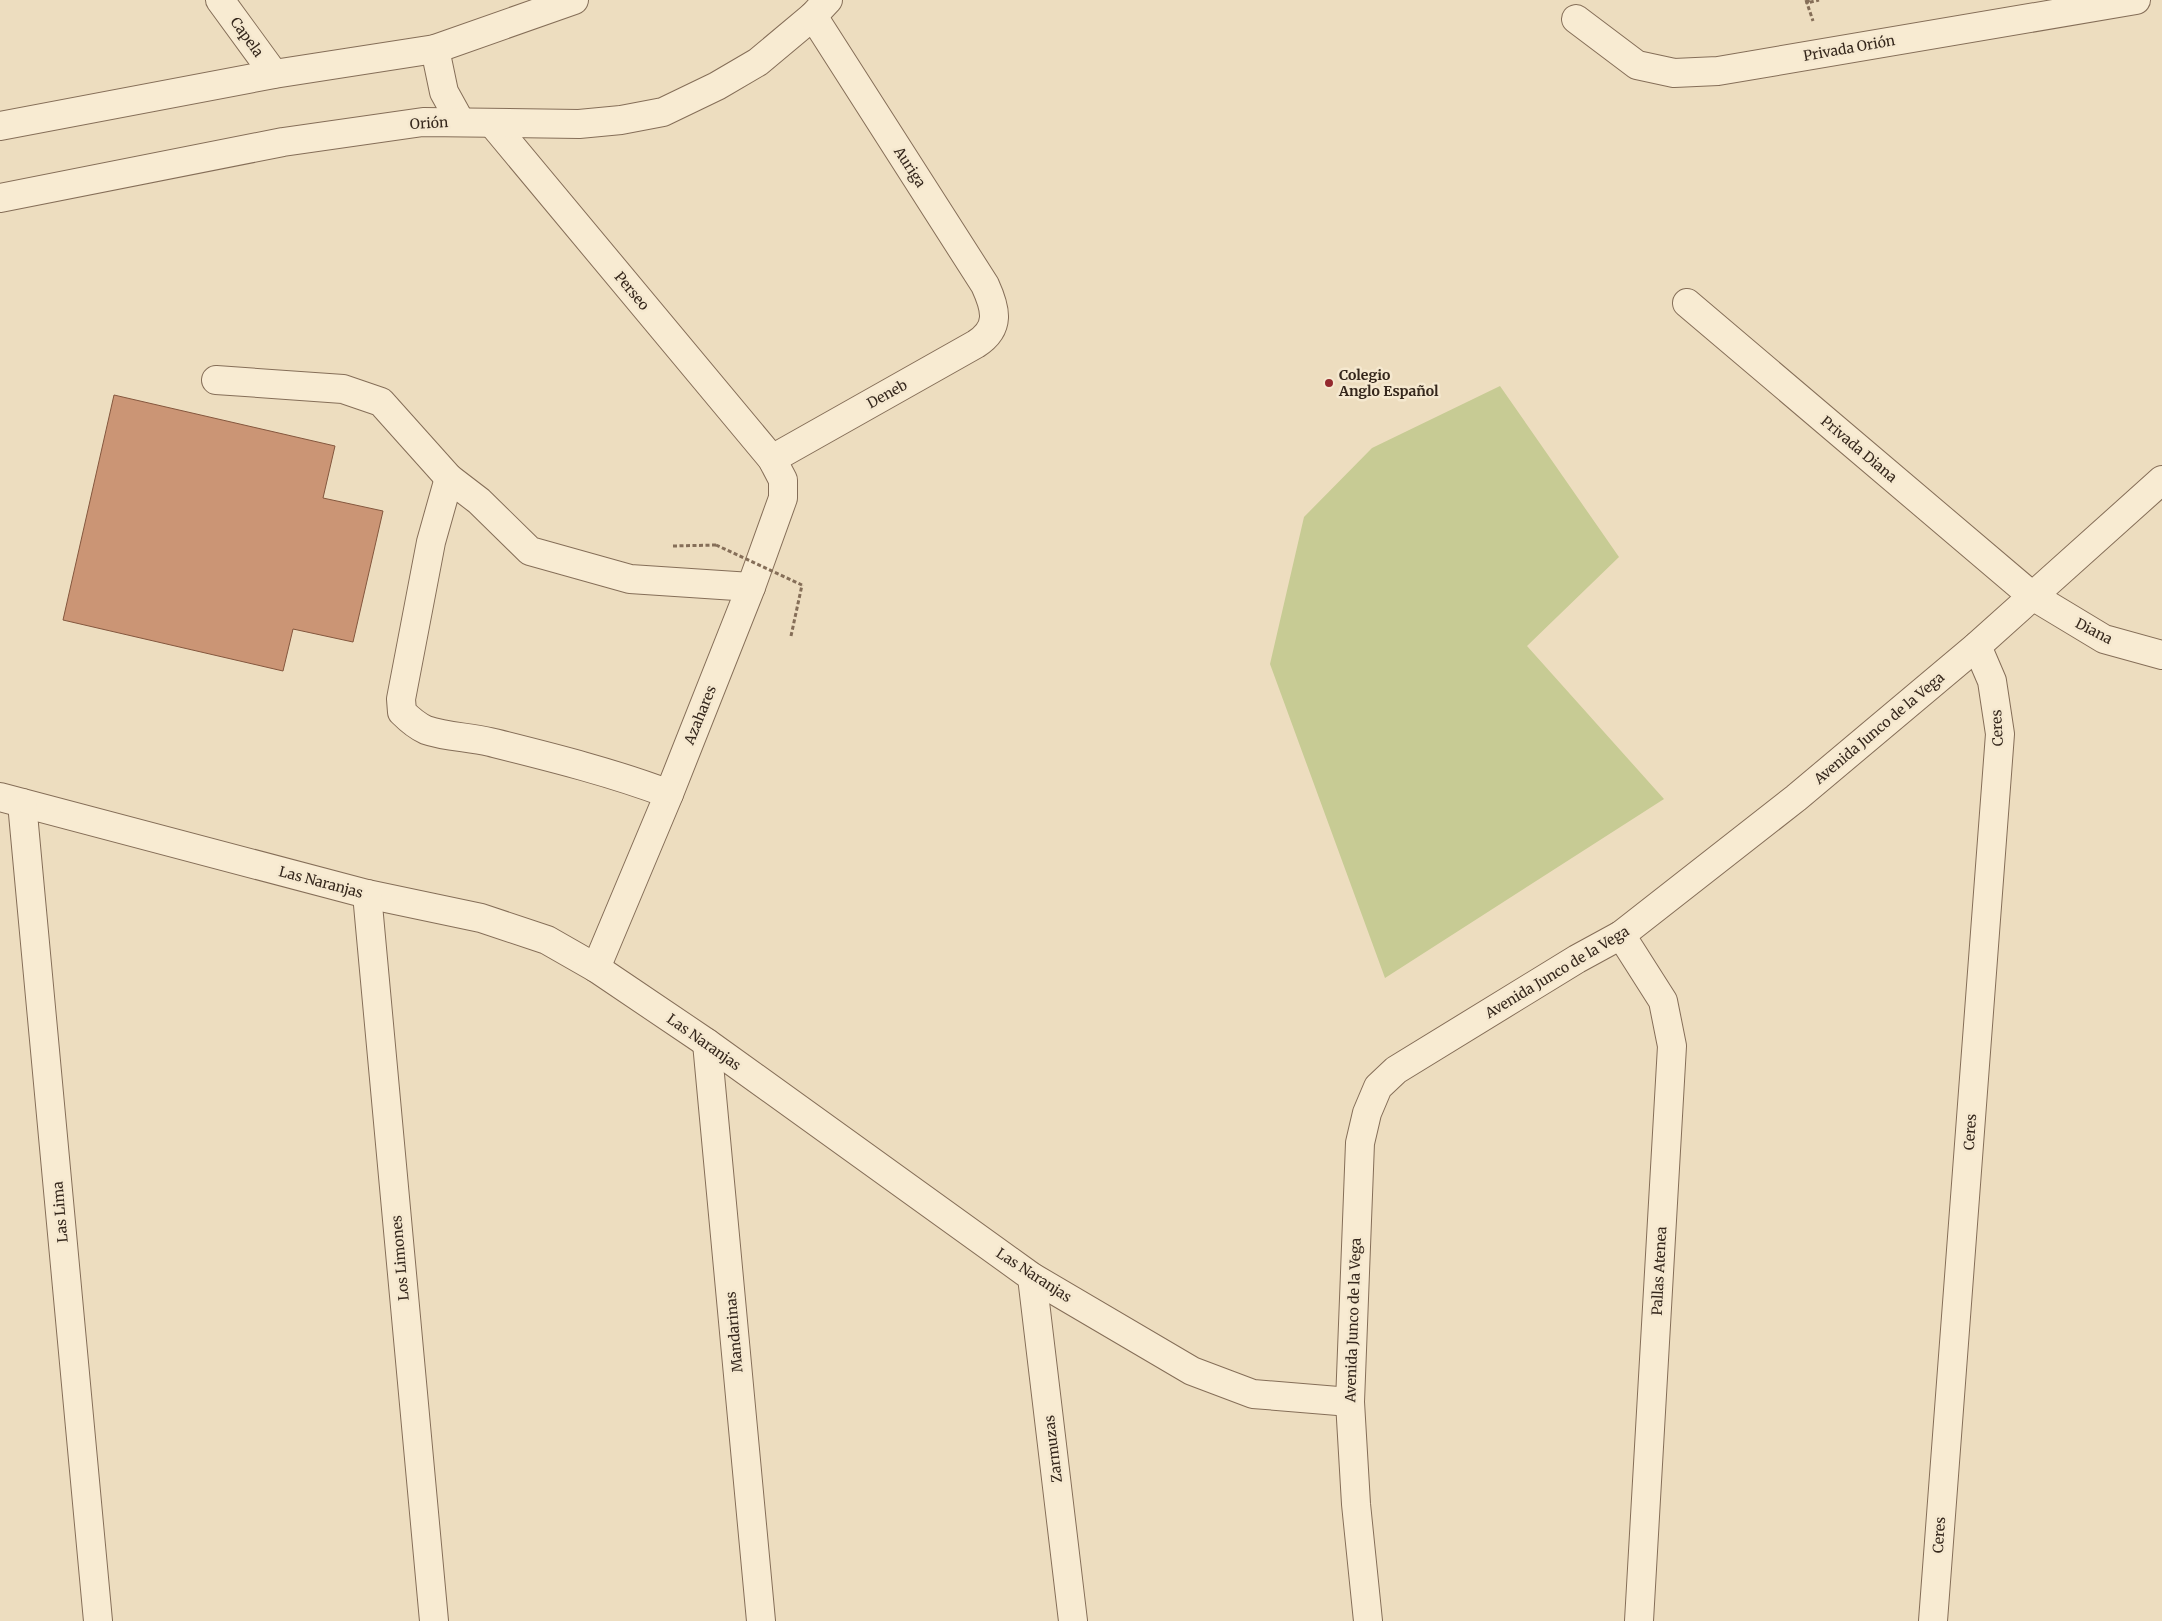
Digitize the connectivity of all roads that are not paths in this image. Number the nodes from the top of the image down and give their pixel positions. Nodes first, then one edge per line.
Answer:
1 (220, 0) edge
2 (574, 0) edge
3 (2136, 0) edge
4 (821, 8) edge
5 (1576, 18) dead end
6 (435, 49) junction
7 (274, 74) junction
8 (460, 122) junction
9 (492, 123) junction
10 (0, 126) edge
11 (0, 198) edge
12 (1687, 303) dead end
13 (993, 322) joint
14 (216, 380) dead end
15 (772, 459) junction
16 (449, 478) junction
17 (2162, 480) edge
18 (751, 587) junction
19 (2031, 596) junction
20 (1977, 646) junction
21 (2162, 654) edge
22 (669, 794) junction
23 (11, 800) edge
24 (367, 894) junction
25 (1621, 935) junction
26 (596, 968) junction
27 (707, 1043) junction
28 (1032, 1277) junction
29 (1350, 1402) junction
30 (98, 1621) edge
31 (434, 1621) edge
32 (761, 1621) edge
33 (1073, 1621) edge
34 (1368, 1621) edge
35 (1639, 1621) edge
36 (1933, 1621) edge

1 - 7 street, Capela
2 - 6 street
3 - 5 street, Privada Orión
4 - 9 street, Orión
4 - 13 street, Auriga
6 - 7 street
6 - 8 street
7 - 10 street
8 - 9 street, Orión
8 - 11 street, Orión
9 - 15 street, Perseo
12 - 19 street, Privada Diana
13 - 15 street, Deneb
14 - 16 street
15 - 18 street, Azahares
16 - 18 street
16 - 22 street
17 - 19 street, Avenida Junco de la Vega
18 - 22 street, Azahares
19 - 20 street, Avenida Junco de la Vega
19 - 21 street, Diana
20 - 25 street, Avenida Junco de la Vega
20 - 36 street, Ceres
22 - 26 street, Azahares
23 - 24 street, Las Naranjas
23 - 30 street, Las Lima
24 - 26 street, Las Naranjas
24 - 31 street, Los Limones
25 - 29 street, Avenida Junco de la Vega
25 - 35 street, Pallas Atenea
26 - 27 street, Las Naranjas
27 - 28 street, Las Naranjas
27 - 32 street, Mandarinas
28 - 29 street, Las Naranjas
28 - 33 street, Zarmuzas
29 - 34 street, Avenida Junco de la Vega

